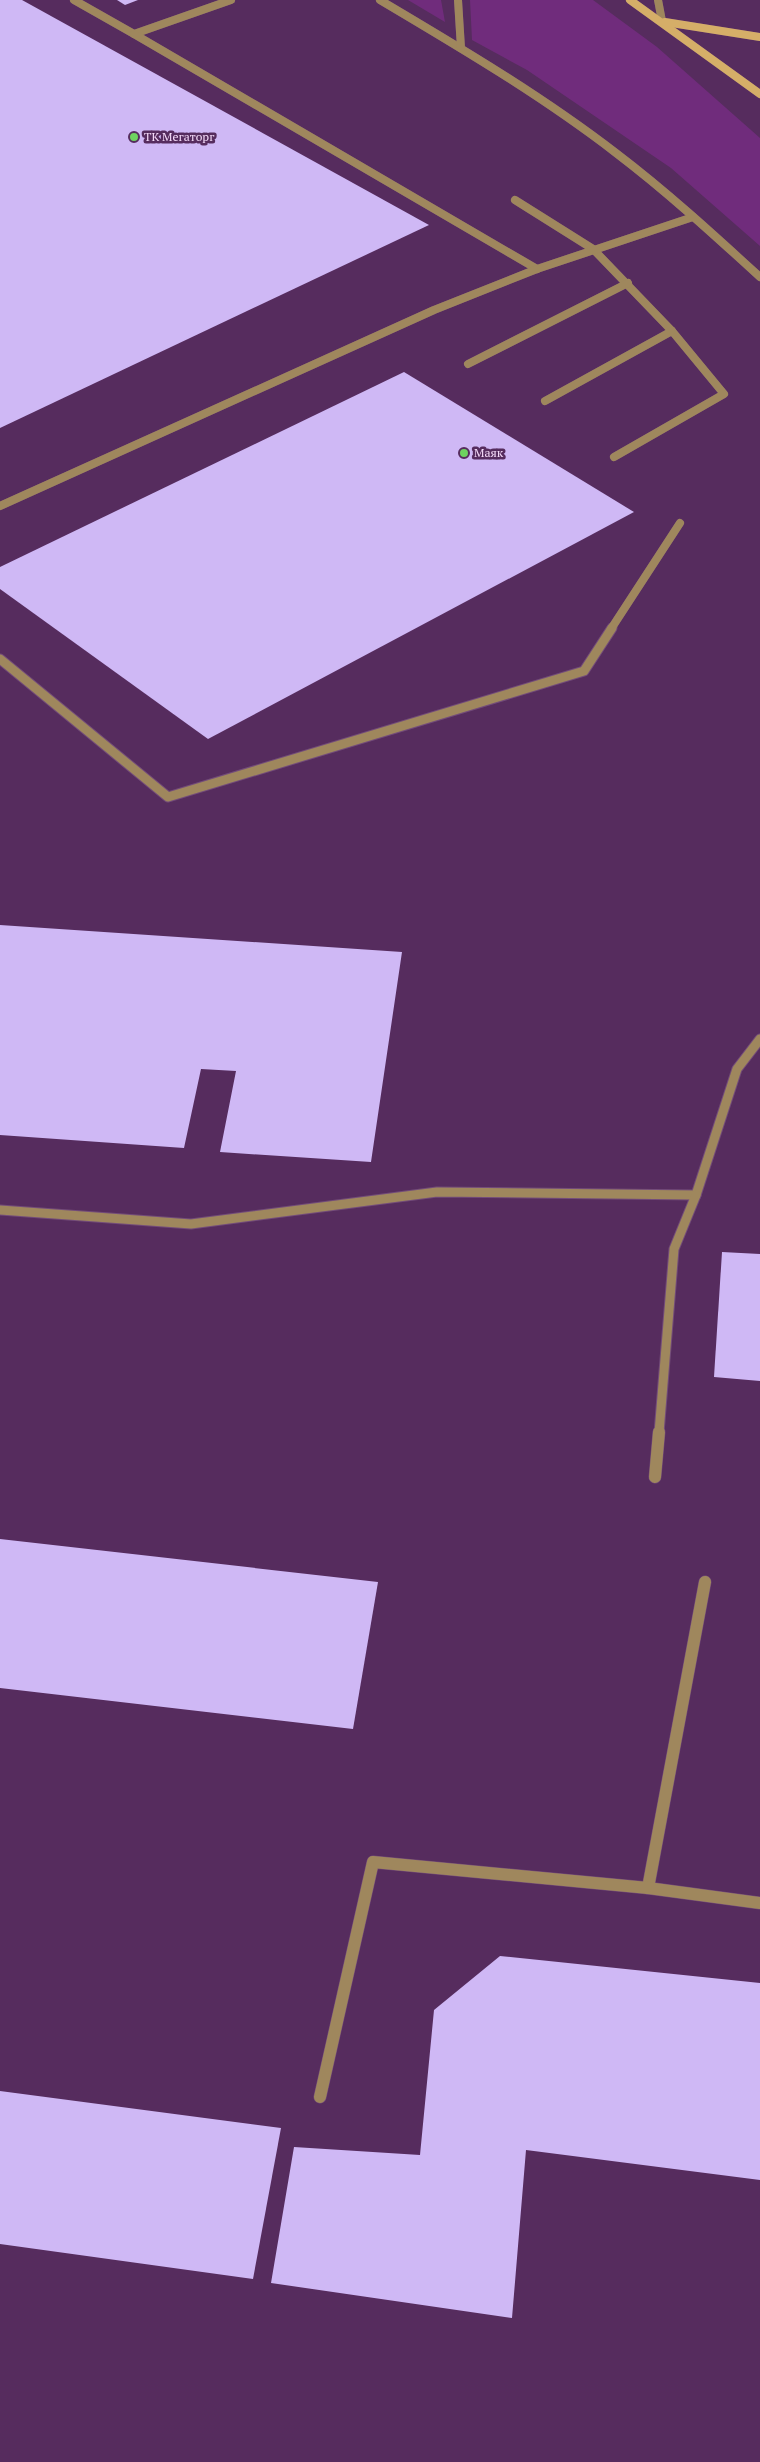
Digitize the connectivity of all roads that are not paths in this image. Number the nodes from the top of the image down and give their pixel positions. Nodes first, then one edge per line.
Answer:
1 (74, 0) edge
2 (231, 0) edge
3 (380, 0) edge
4 (458, 0) edge
5 (630, 0) edge
6 (658, 0) edge
7 (662, 21) junction
8 (134, 34) junction
9 (760, 37) edge
10 (461, 48) junction
11 (759, 93) edge
12 (515, 200) dead end
13 (694, 217) junction
14 (593, 249) junction
15 (537, 269) junction
16 (760, 277) edge
17 (628, 283) junction
18 (672, 331) junction
19 (468, 364) dead end
20 (545, 401) dead end
21 (614, 458) dead end
22 (0, 506) edge
23 (680, 523) dead end
24 (0, 660) edge
25 (760, 1038) edge
26 (696, 1195) junction
27 (0, 1210) edge
28 (655, 1478) dead end
29 (705, 1582) dead end
30 (648, 1888) junction
31 (760, 1903) edge
32 (320, 2097) dead end

1 - 8 street
2 - 8 street
3 - 10 street
4 - 10 street
5 - 7 main road
6 - 7 street
7 - 9 main road
7 - 11 main road
8 - 15 street
10 - 13 street
12 - 14 street
13 - 14 street
13 - 16 street
14 - 15 street
14 - 17 street
15 - 22 street
17 - 18 street
17 - 19 street
18 - 20 street
18 - 21 street
23 - 24 street
25 - 26 street
26 - 27 street
26 - 28 street
29 - 30 street
30 - 31 street
30 - 32 street

